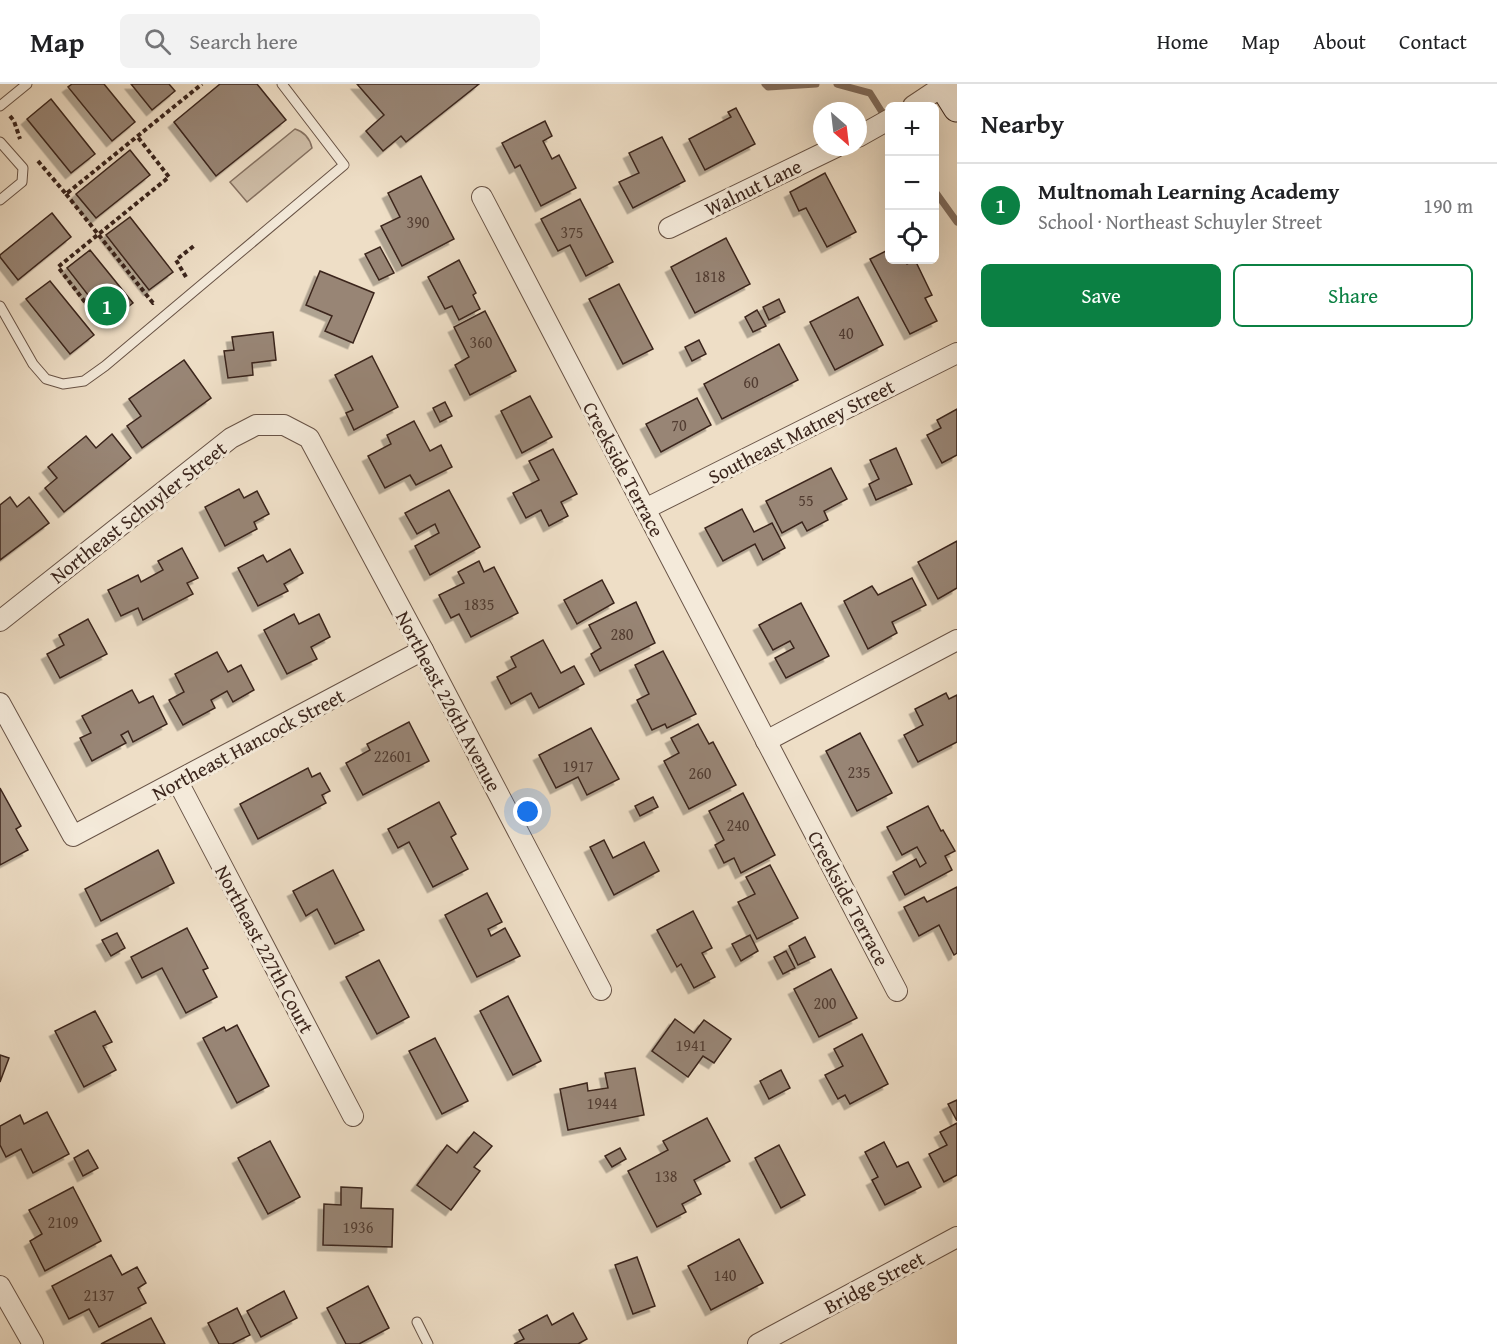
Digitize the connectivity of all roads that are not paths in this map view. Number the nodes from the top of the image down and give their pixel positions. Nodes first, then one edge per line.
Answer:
1 (27, 84) edge
2 (282, 84) edge
3 (947, 93) edge
4 (923, 102) edge
5 (0, 105) edge
6 (884, 122) edge
7 (867, 132) edge
8 (0, 142) edge
9 (817, 156) edge
10 (482, 197) dead end
11 (0, 200) edge
12 (669, 228) dead end
13 (0, 306) edge
14 (4, 322) edge
15 (957, 353) edge
16 (284, 425) joint
17 (645, 508) junction
18 (0, 621) edge
19 (957, 640) edge
20 (423, 650) junction
21 (0, 703) edge
22 (766, 741) junction
23 (178, 782) junction
24 (601, 990) dead end
25 (897, 991) dead end
26 (353, 1116) dead end
27 (957, 1237) edge
28 (0, 1286) edge
29 (417, 1322) dead end
30 (33, 1344) edge
31 (428, 1344) edge
32 (758, 1344) edge

1 - 5 lane
2 - 14 lane
3 - 4 street
6 - 7 street
8 - 11 lane
9 - 12 street, Walnut Lane
10 - 17 street, Creekside Terrace
13 - 14 lane
15 - 17 street, Southeast Matney Street
16 - 18 street, Northeast Schuyler Street
16 - 20 street, Northeast 226th Avenue
17 - 22 street, Creekside Terrace
19 - 22 street
20 - 23 street, Northeast Hancock Street
20 - 24 street, Northeast 226th Avenue
21 - 23 street, Northeast Hancock Street
22 - 25 street, Creekside Terrace
23 - 26 street, Northeast 227th Court
27 - 32 street, Bridge Street
28 - 30 street
29 - 31 lane

